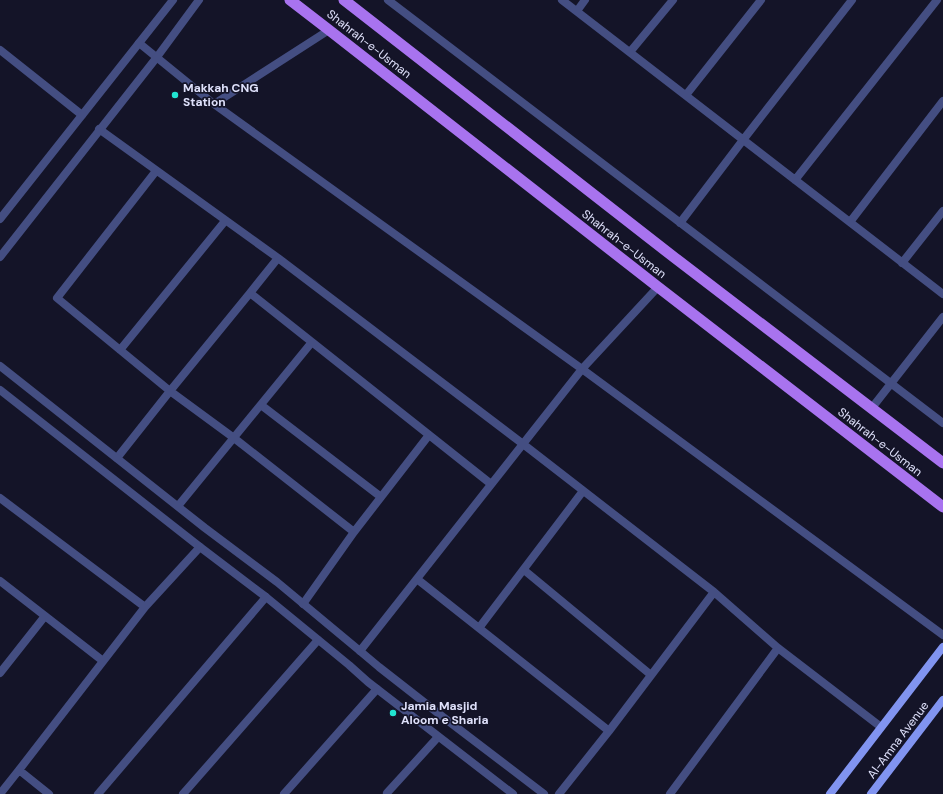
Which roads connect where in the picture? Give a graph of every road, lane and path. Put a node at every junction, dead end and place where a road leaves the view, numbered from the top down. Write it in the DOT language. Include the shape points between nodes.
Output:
graph roads {
  1 [pos="173,0"];
  2 [pos="199,0"];
  3 [pos="290,0"];
  4 [pos="344,0"];
  5 [pos="388,0"];
  6 [pos="562,0"];
  7 [pos="585,0"];
  8 [pos="673,0"];
  9 [pos="761,0"];
  10 [pos="852,0"];
  11 [pos="937,0"];
  12 [pos="576,11"];
  13 [pos="329,30"];
  14 [pos="139,43"];
  15 [pos="0,50"];
  16 [pos="630,52"];
  17 [pos="157,57"];
  18 [pos="686,96"];
  19 [pos="943,101"];
  20 [pos="214,104"];
  21 [pos="82,114"];
  22 [pos="99,129"];
  23 [pos="743,140"];
  24 [pos="156,171"];
  25 [pos="795,180"];
  26 [pos="943,211"];
  27 [pos="0,219"];
  28 [pos="225,221"];
  29 [pos="850,222"];
  30 [pos="680,223"];
  31 [pos="0,257"];
  32 [pos="278,258"];
  33 [pos="902,263"];
  34 [pos="658,288"];
  35 [pos="250,293"];
  36 [pos="943,294"];
  37 [pos="943,317"];
  38 [pos="312,342"];
  39 [pos="120,350"];
  40 [pos="0,366"];
  41 [pos="582,369"];
  42 [pos="891,384"];
  43 [pos="0,390"];
  44 [pos="170,391"];
  45 [pos="261,405"];
  46 [pos="871,408"];
  47 [pos="943,423"];
  48 [pos="429,435"];
  49 [pos="234,438"];
  50 [pos="523,444"];
  51 [pos="117,458"];
  52 [pos="943,463"];
  53 [pos="492,484"];
  54 [pos="583,491"];
  55 [pos="381,497"];
  56 [pos="0,498"];
  57 [pos="178,506"];
  58 [pos="943,507"];
  59 [pos="354,532"];
  60 [pos="200,547"];
  61 [pos="524,570"];
  62 [pos="417,579"];
  63 [pos="0,581"];
  64 [pos="714,592"];
  65 [pos="266,597"];
  66 [pos="303,604"];
  67 [pos="145,607"];
  68 [pos="45,616"];
  69 [pos="479,628"];
  70 [pos="943,635"];
  71 [pos="318,640"];
  72 [pos="943,647"];
  73 [pos="778,648"];
  74 [pos="360,651"];
  75 [pos="103,661"];
  76 [pos="0,673"];
  77 [pos="651,675"];
  78 [pos="377,690"];
  79 [pos="943,700"];
  80 [pos="881,727"];
  81 [pos="609,731"];
  82 [pos="438,737"];
  83 [pos="19,770"];
  84 [pos="0,794"];
  85 [pos="49,794"];
  86 [pos="98,794"];
  87 [pos="183,794"];
  88 [pos="284,794"];
  89 [pos="387,794"];
  90 [pos="513,794"];
  91 [pos="544,794"];
  92 [pos="559,794"];
  93 [pos="670,794"];
  94 [pos="830,794"];
  95 [pos="871,794"];
  1 -- 14 [label="street"];
  2 -- 17 [label="street"];
  3 -- 13 [label="main road, Shahrah-e-Usman"];
  4 -- 46 [label="main road, Shahrah-e-Usman"];
  5 -- 30 [label="street"];
  6 -- 12 [label="street"];
  7 -- 12 [label="street"];
  8 -- 16 [label="street"];
  9 -- 18 [label="street"];
  10 -- 23 [label="street"];
  11 -- 25 [label="street"];
  12 -- 16 [label="street"];
  13 -- 20 [label="street"];
  13 -- 34 [label="main road, Shahrah-e-Usman"];
  14 -- 17 [label="street"];
  14 -- 21 [label="street"];
  15 -- 21 [label="street"];
  16 -- 18 [label="street"];
  17 -- 20 [label="street"];
  17 -- 22 [label="street"];
  18 -- 23 [label="street"];
  19 -- 29 [label="street"];
  20 -- 41 [label="street"];
  21 -- 27 [label="street"];
  22 -- 24 [label="street"];
  22 -- 31 [label="street"];
  23 -- 25 [label="street"];
  23 -- 30 [label="street"];
  24 -- 28 [label="street"];
  24 -- 39 [label="street" via="57,298"];
  25 -- 29 [label="street"];
  26 -- 33 [label="street"];
  28 -- 32 [label="street"];
  28 -- 39 [label="street"];
  29 -- 33 [label="street"];
  30 -- 42 [label="street"];
  32 -- 35 [label="street"];
  32 -- 50 [label="street"];
  33 -- 36 [label="street"];
  34 -- 41 [label="street"];
  34 -- 58 [label="main road, Shahrah-e-Usman"];
  35 -- 38 [label="street"];
  35 -- 44 [label="street"];
  37 -- 42 [label="street"];
  38 -- 45 [label="street"];
  38 -- 48 [label="street"];
  39 -- 44 [label="street"];
  40 -- 51 [label="street"];
  41 -- 50 [label="street"];
  41 -- 70 [label="street"];
  42 -- 46 [label="street"];
  42 -- 47 [label="street"];
  43 -- 60 [label="street"];
  44 -- 49 [label="street"];
  44 -- 51 [label="street"];
  45 -- 49 [label="street"];
  45 -- 55 [label="street"];
  46 -- 52 [label="main road, Shahrah-e-Usman"];
  48 -- 53 [label="street"];
  48 -- 55 [label="street"];
  49 -- 57 [label="street"];
  49 -- 59 [label="street"];
  50 -- 53 [label="street"];
  50 -- 54 [label="street"];
  51 -- 57 [label="street"];
  53 -- 62 [label="street"];
  54 -- 61 [label="street"];
  54 -- 64 [label="street"];
  55 -- 59 [label="street"];
  56 -- 67 [label="street"];
  57 -- 66 [label="street"];
  59 -- 66 [label="street"];
  60 -- 65 [label="street"];
  60 -- 67 [label="street"];
  61 -- 69 [label="street"];
  61 -- 77 [label="street"];
  62 -- 69 [label="street"];
  62 -- 74 [label="street"];
  63 -- 68 [label="street"];
  64 -- 73 [label="street"];
  64 -- 77 [label="street"];
  65 -- 71 [label="street"];
  65 -- 86 [label="street"];
  66 -- 74 [label="street"];
  67 -- 75 [label="street"];
  68 -- 75 [label="street"];
  68 -- 76 [label="street"];
  69 -- 81 [label="street"];
  71 -- 78 [label="street"];
  71 -- 87 [label="street"];
  72 -- 80 [label="main road"];
  73 -- 80 [label="street"];
  73 -- 93 [label="street"];
  74 -- 91 [label="street"];
  75 -- 83 [label="street"];
  77 -- 81 [label="street"];
  78 -- 82 [label="street"];
  78 -- 88 [label="street"];
  79 -- 95 [label="main road, Al-Amna Avenue"];
  80 -- 94 [label="main road"];
  81 -- 92 [label="street"];
  82 -- 89 [label="street"];
  82 -- 90 [label="street"];
  83 -- 84 [label="street"];
  83 -- 85 [label="street"];
}
